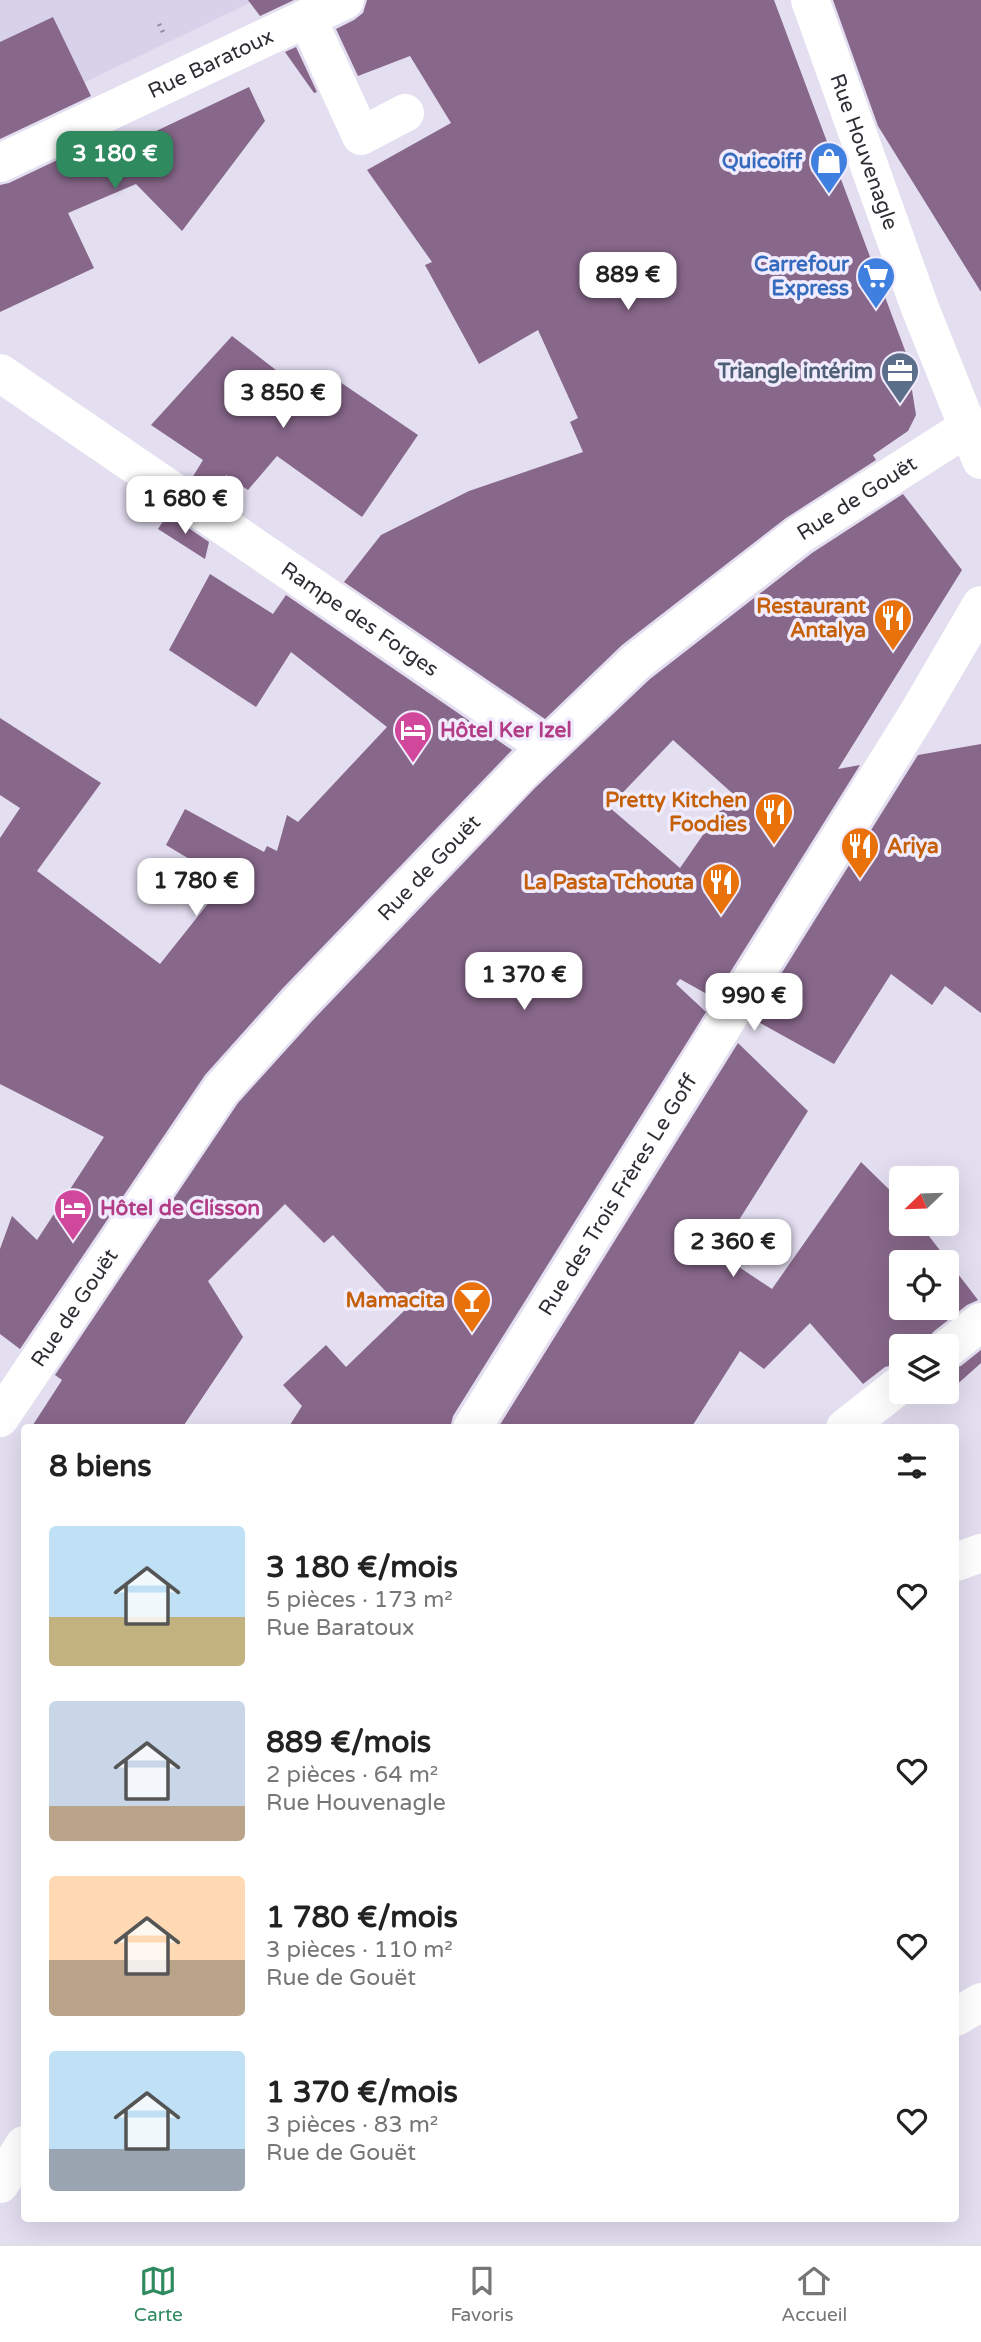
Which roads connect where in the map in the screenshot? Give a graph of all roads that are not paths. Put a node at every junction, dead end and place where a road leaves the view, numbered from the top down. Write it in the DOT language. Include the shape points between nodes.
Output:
graph roads {
  1 [pos="345,0"];
  2 [pos="810,0"];
  3 [pos="307,18"];
  4 [pos="405,113"];
  5 [pos="0,163"];
  6 [pos="0,373"];
  7 [pos="974,444"];
  8 [pos="981,604"];
  9 [pos="547,747"];
  10 [pos="981,1322"];
  11 [pos="959,1339"];
  12 [pos="889,1393"];
  13 [pos="0,1418"];
  14 [pos="474,1424"];
  15 [pos="850,1424"];
  16 [pos="981,1553"];
  17 [pos="959,1561"];
  18 [pos="981,2001"];
  19 [pos="959,2015"];
  20 [pos="21,2150"];
  21 [pos="0,2184"];
  1 -- 3 [label="street, Rue Baratoux"];
  2 -- 7 [label="street, Rue Houvenagle"];
  3 -- 4 [label="street" via="361,136"];
  3 -- 5 [label="street, Rue Baratoux"];
  6 -- 9 [label="street, Rampe des Forges"];
  7 -- 9 [label="street, Rue de Gouët" via="799,535 635,662"];
  8 -- 14 [label="street, Rue des Trois Frères Le Goff" via="918,713"];
  9 -- 13 [label="street, Rue de Gouët" via="307,994 221,1090"];
  10 -- 11 [label="street"];
  12 -- 15 [label="street"];
  16 -- 17 [label="street"];
  18 -- 19 [label="street"];
  20 -- 21 [label="street"];
}
